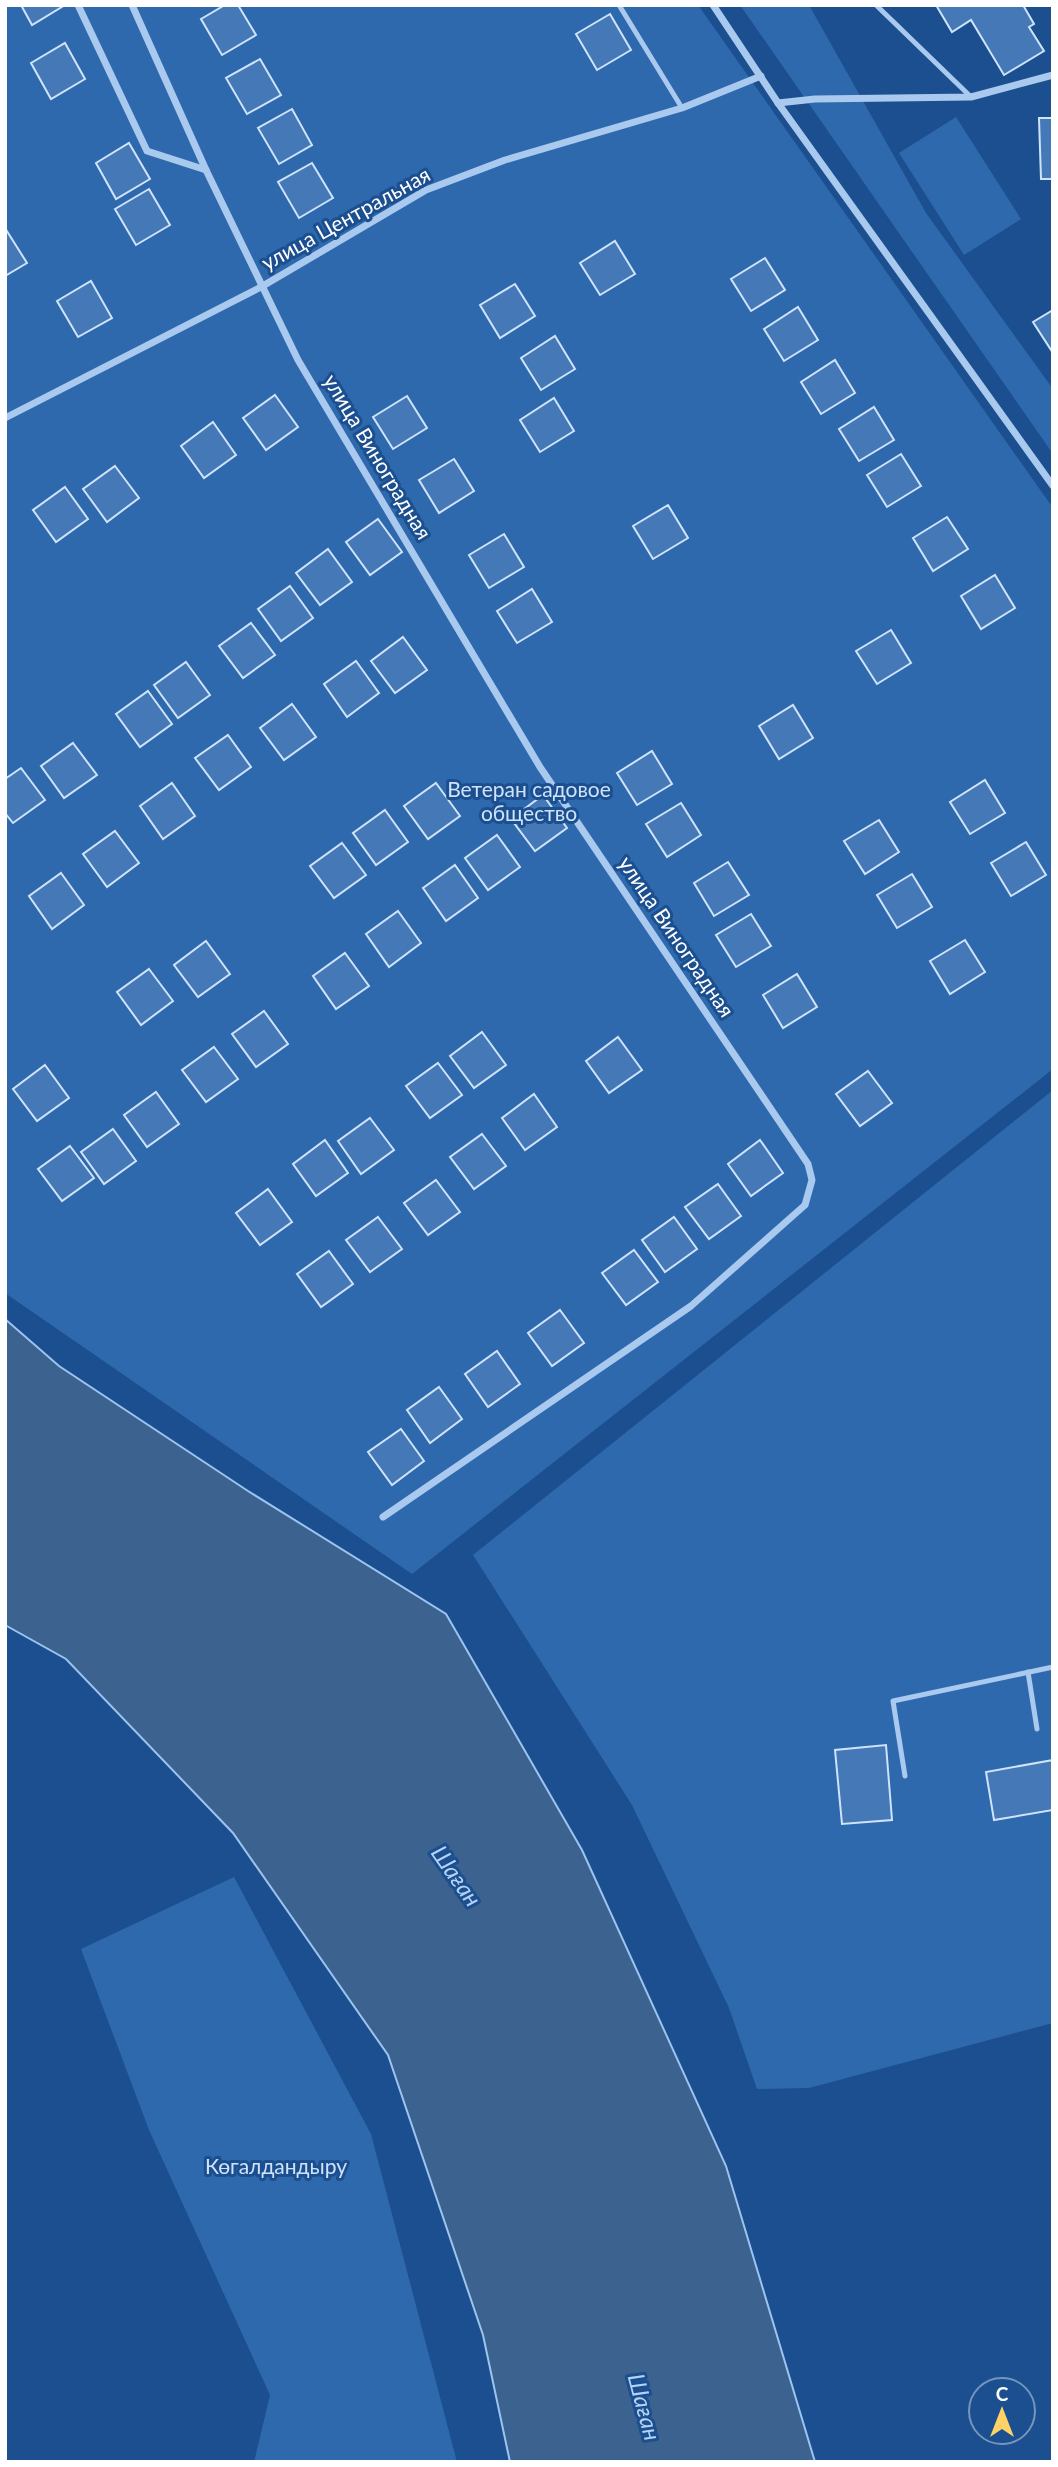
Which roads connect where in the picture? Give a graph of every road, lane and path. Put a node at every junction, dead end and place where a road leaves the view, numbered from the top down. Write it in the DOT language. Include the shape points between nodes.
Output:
graph roads {
  1 [pos="78,5"];
  2 [pos="132,5"];
  3 [pos="619,5"];
  4 [pos="713,5"];
  5 [pos="876,5"];
  6 [pos="1053,75"];
  7 [pos="761,76"];
  8 [pos="971,97"];
  9 [pos="778,103"];
  10 [pos="682,108"];
  11 [pos="206,170"];
  12 [pos="261,287"];
  13 [pos="5,418"];
  14 [pos="1053,486"];
  15 [pos="383,1517"];
  16 [pos="1053,1667"];
  17 [pos="1028,1672"];
  18 [pos="1037,1729"];
  19 [pos="905,1776"];
  1 -- 11 [label="street" via="147,151"];
  2 -- 11 [label="street, улица Виноградная"];
  3 -- 10 [label="lane"];
  4 -- 7 [label="street"];
  5 -- 8 [label="lane"];
  6 -- 8 [label="street"];
  7 -- 9 [label="street"];
  7 -- 10 [label="street, улица Центральная"];
  8 -- 9 [label="street"];
  9 -- 14 [label="street"];
  10 -- 12 [label="street, улица Центральная" via="505,160 426,190"];
  11 -- 12 [label="street, улица Виноградная"];
  12 -- 13 [label="street, улица Центральная"];
  12 -- 15 [label="street, улица Виноградная" via="298,360 540,767 808,1164 812,1180 805,1205 691,1306"];
  16 -- 17 [label="lane"];
  17 -- 18 [label="lane"];
  17 -- 19 [label="lane" via="893,1701"];
}
